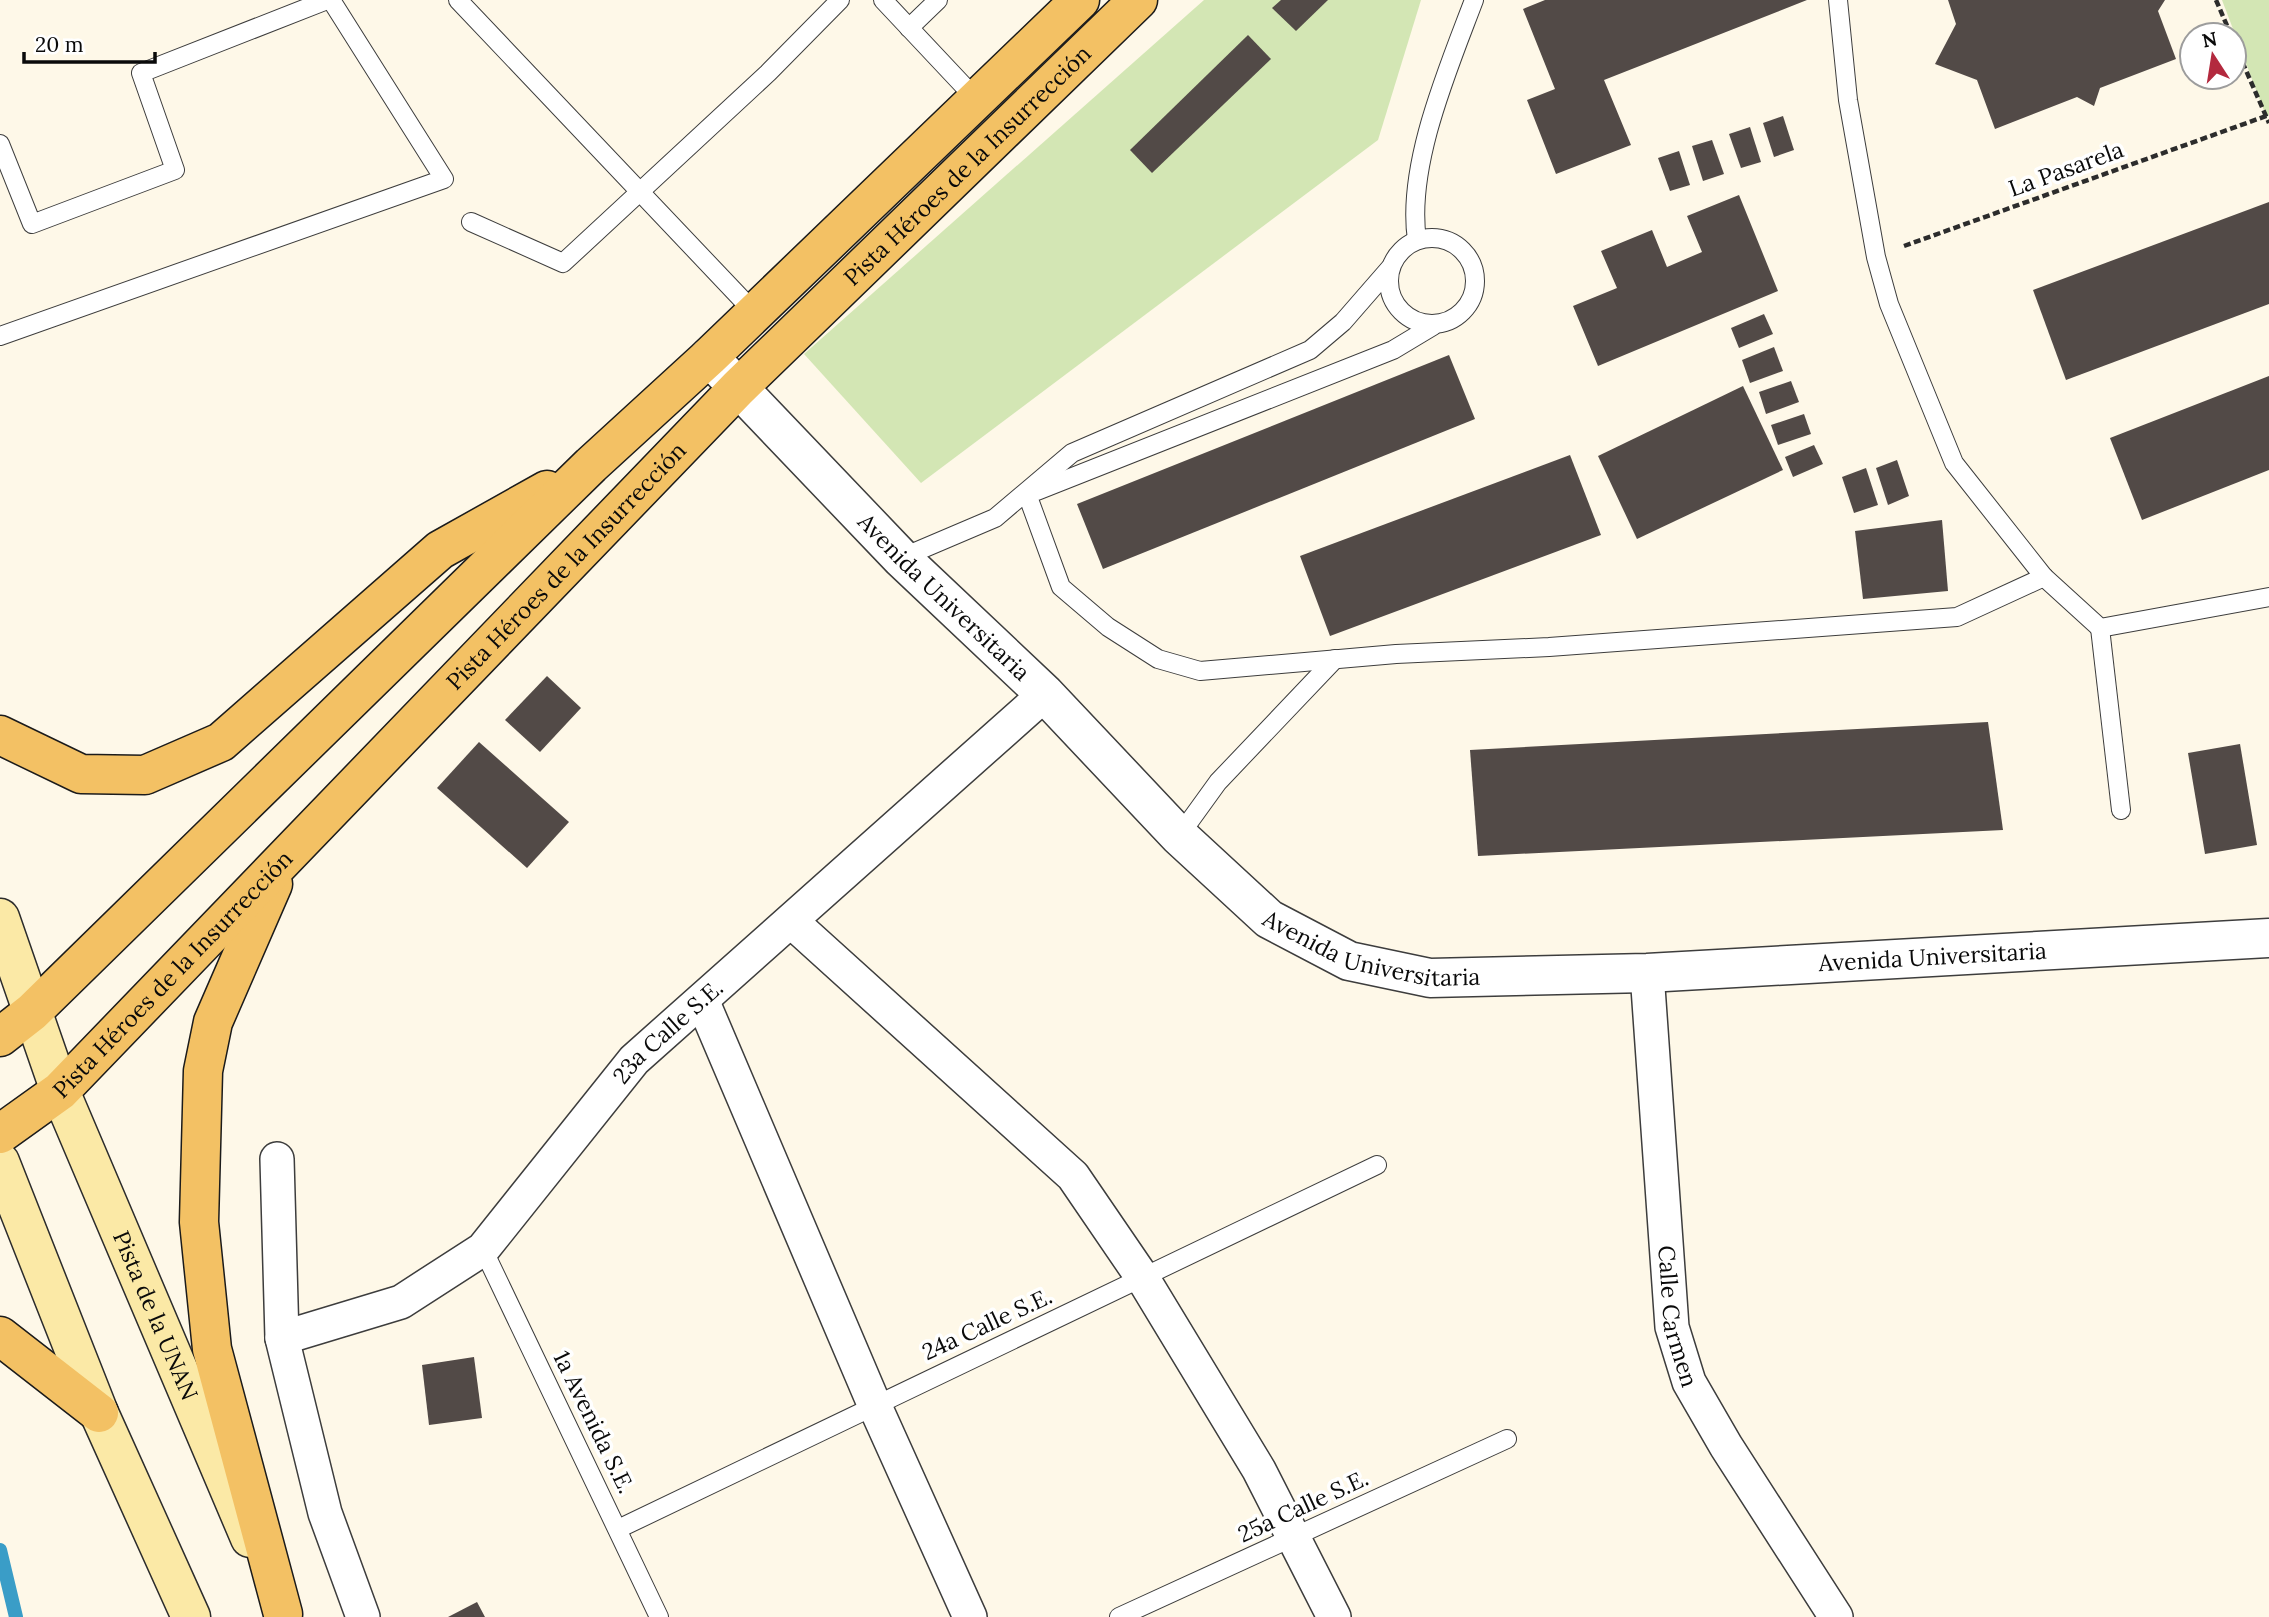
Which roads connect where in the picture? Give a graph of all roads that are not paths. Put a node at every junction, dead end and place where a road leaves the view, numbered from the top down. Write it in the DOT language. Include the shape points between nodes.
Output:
graph roads {
  1 [pos="329,0"];
  2 [pos="458,0"];
  3 [pos="840,0"];
  4 [pos="883,0"];
  5 [pos="938,0"];
  6 [pos="1080,0"];
  7 [pos="1138,0"];
  8 [pos="1474,0"];
  9 [pos="1838,0"];
  10 [pos="909,28"];
  11 [pos="977,100"];
  12 [pos="0,144"];
  13 [pos="639,191"];
  14 [pos="471,222"];
  15 [pos="1417,240"];
  16 [pos="1390,268"];
  17 [pos="753,311"];
  18 [pos="1433,326"];
  19 [pos="0,336"];
  20 [pos="709,357"];
  21 [pos="738,388"];
  22 [pos="591,465"];
  23 [pos="1027,494"];
  24 [pos="901,558"];
  25 [pos="2044,577"];
  26 [pos="2269,597"];
  27 [pos="2100,628"];
  28 [pos="1335,659"];
  29 [pos="1045,694"];
  30 [pos="0,735"];
  31 [pos="2121,810"];
  32 [pos="1179,836"];
  33 [pos="288,854"];
  34 [pos="0,918"];
  35 [pos="791,921"];
  36 [pos="2268,945"];
  37 [pos="1647,973"];
  38 [pos="702,1000"];
  39 [pos="32,1012"];
  40 [pos="0,1037"];
  41 [pos="60,1091"];
  42 [pos="0,1134"];
  43 [pos="277,1160"];
  44 [pos="0,1162"];
  45 [pos="1377,1165"];
  46 [pos="482,1250"];
  47 [pos="1142,1277"];
  48 [pos="0,1336"];
  49 [pos="282,1338"];
  50 [pos="874,1404"];
  51 [pos="99,1413"];
  52 [pos="1507,1438"];
  53 [pos="618,1529"];
  54 [pos="1295,1537"];
  55 [pos="284,1616"];
  56 [pos="191,1617"];
  57 [pos="363,1617"];
  58 [pos="659,1617"];
  59 [pos="970,1617"];
  60 [pos="1119,1617"];
  61 [pos="1334,1617"];
  62 [pos="1836,1617"];
  1 -- 12 [label="lane" via="141,73 175,170 32,224"];
  1 -- 19 [label="lane" via="444,179"];
  2 -- 13 [label="lane"];
  3 -- 13 [label="lane"];
  4 -- 10 [label="lane"];
  5 -- 10 [label="lane"];
  6 -- 11 [label="main road, Pista Héroes de la Insurrección"];
  7 -- 21 [label="main road, Pista Héroes de la Insurrección"];
  8 -- 15 [label="lane" via="1443,80 1418,180"];
  9 -- 25 [label="lane" via="1848,100 1875,257 1889,304 1954,463"];
  10 -- 11 [label="lane"];
  11 -- 17 [label="main road, Pista Héroes de la Insurrección"];
  13 -- 14 [label="lane" via="563,263"];
  13 -- 17 [label="lane"];
  15 -- 16 [label="lane" via="1406,245"];
  15 -- 18 [label="lane" via="1432,237 1458,245 1475,266 1475,294 1459,316"];
  16 -- 18 [label="lane" via="1390,296 1407,317"];
  16 -- 23 [label="lane" via="1343,322 1310,350 1072,453"];
  17 -- 20 [label="main road, Pista Héroes de la Insurrección"];
  18 -- 23 [label="lane" via="1393,350"];
  20 -- 21 [label="street, Avenida Universitaria"];
  20 -- 22 [label="main road, Pista Héroes de la Insurrección"];
  21 -- 24 [label="street, Avenida Universitaria"];
  21 -- 33 [label="main road, Pista Héroes de la Insurrección"];
  22 -- 30 [label="main road" via="440,550 221,742 145,775 81,774"];
  22 -- 39 [label="main road, Pista Héroes de la Insurrección"];
  23 -- 24 [label="lane" via="995,518"];
  23 -- 28 [label="lane" via="1061,587 1108,627 1158,659 1199,671"];
  24 -- 29 [label="street, Avenida Universitaria"];
  25 -- 27 [label="lane"];
  25 -- 28 [label="lane" via="1957,617"];
  26 -- 27 [label="lane"];
  27 -- 31 [label="lane"];
  28 -- 32 [label="lane" via="1218,782"];
  29 -- 32 [label="street, Avenida Universitaria"];
  29 -- 35 [label="street, 23a Calle S.E."];
  32 -- 37 [label="street, Avenida Universitaria" via="1269,919 1349,961 1430,978"];
  33 -- 41 [label="main road, Pista Héroes de la Insurrección"];
  33 -- 55 [label="main road" via="213,1022 203,1071 199,1136 199,1222 212,1349"];
  34 -- 39 [label="main road, Pista de la UNAN"];
  35 -- 38 [label="street, 23a Calle S.E."];
  35 -- 47 [label="street" via="1073,1176"];
  36 -- 37 [label="street, Avenida Universitaria"];
  37 -- 62 [label="street, Calle Carmen" via="1672,1327 1689,1382"];
  38 -- 46 [label="street, 23a Calle S.E." via="634,1060"];
  38 -- 50 [label="street"];
  39 -- 40 [label="main road, Pista Héroes de la Insurrección"];
  39 -- 41 [label="main road, Pista de la UNAN"];
  41 -- 42 [label="main road, Pista Héroes de la Insurrección"];
  41 -- 55 [label="main road, Pista de la UNAN"];
  43 -- 49 [label="street"];
  44 -- 51 [label="main road"];
  45 -- 47 [label="lane, 24a Calle S.E."];
  46 -- 49 [label="street, 23a Calle S.E." via="401,1302"];
  46 -- 53 [label="lane, 1a Avenida S.E."];
  47 -- 50 [label="lane, 24a Calle S.E."];
  47 -- 54 [label="street"];
  48 -- 51 [label="main road"];
  49 -- 57 [label="street" via="325,1513"];
  50 -- 53 [label="lane, 24a Calle S.E."];
  50 -- 59 [label="street"];
  51 -- 56 [label="main road"];
  52 -- 54 [label="lane, 25a Calle S.E."];
  53 -- 58 [label="lane, 1a Avenida S.E."];
  54 -- 60 [label="lane, 25a Calle S.E."];
  54 -- 61 [label="street"];
}
